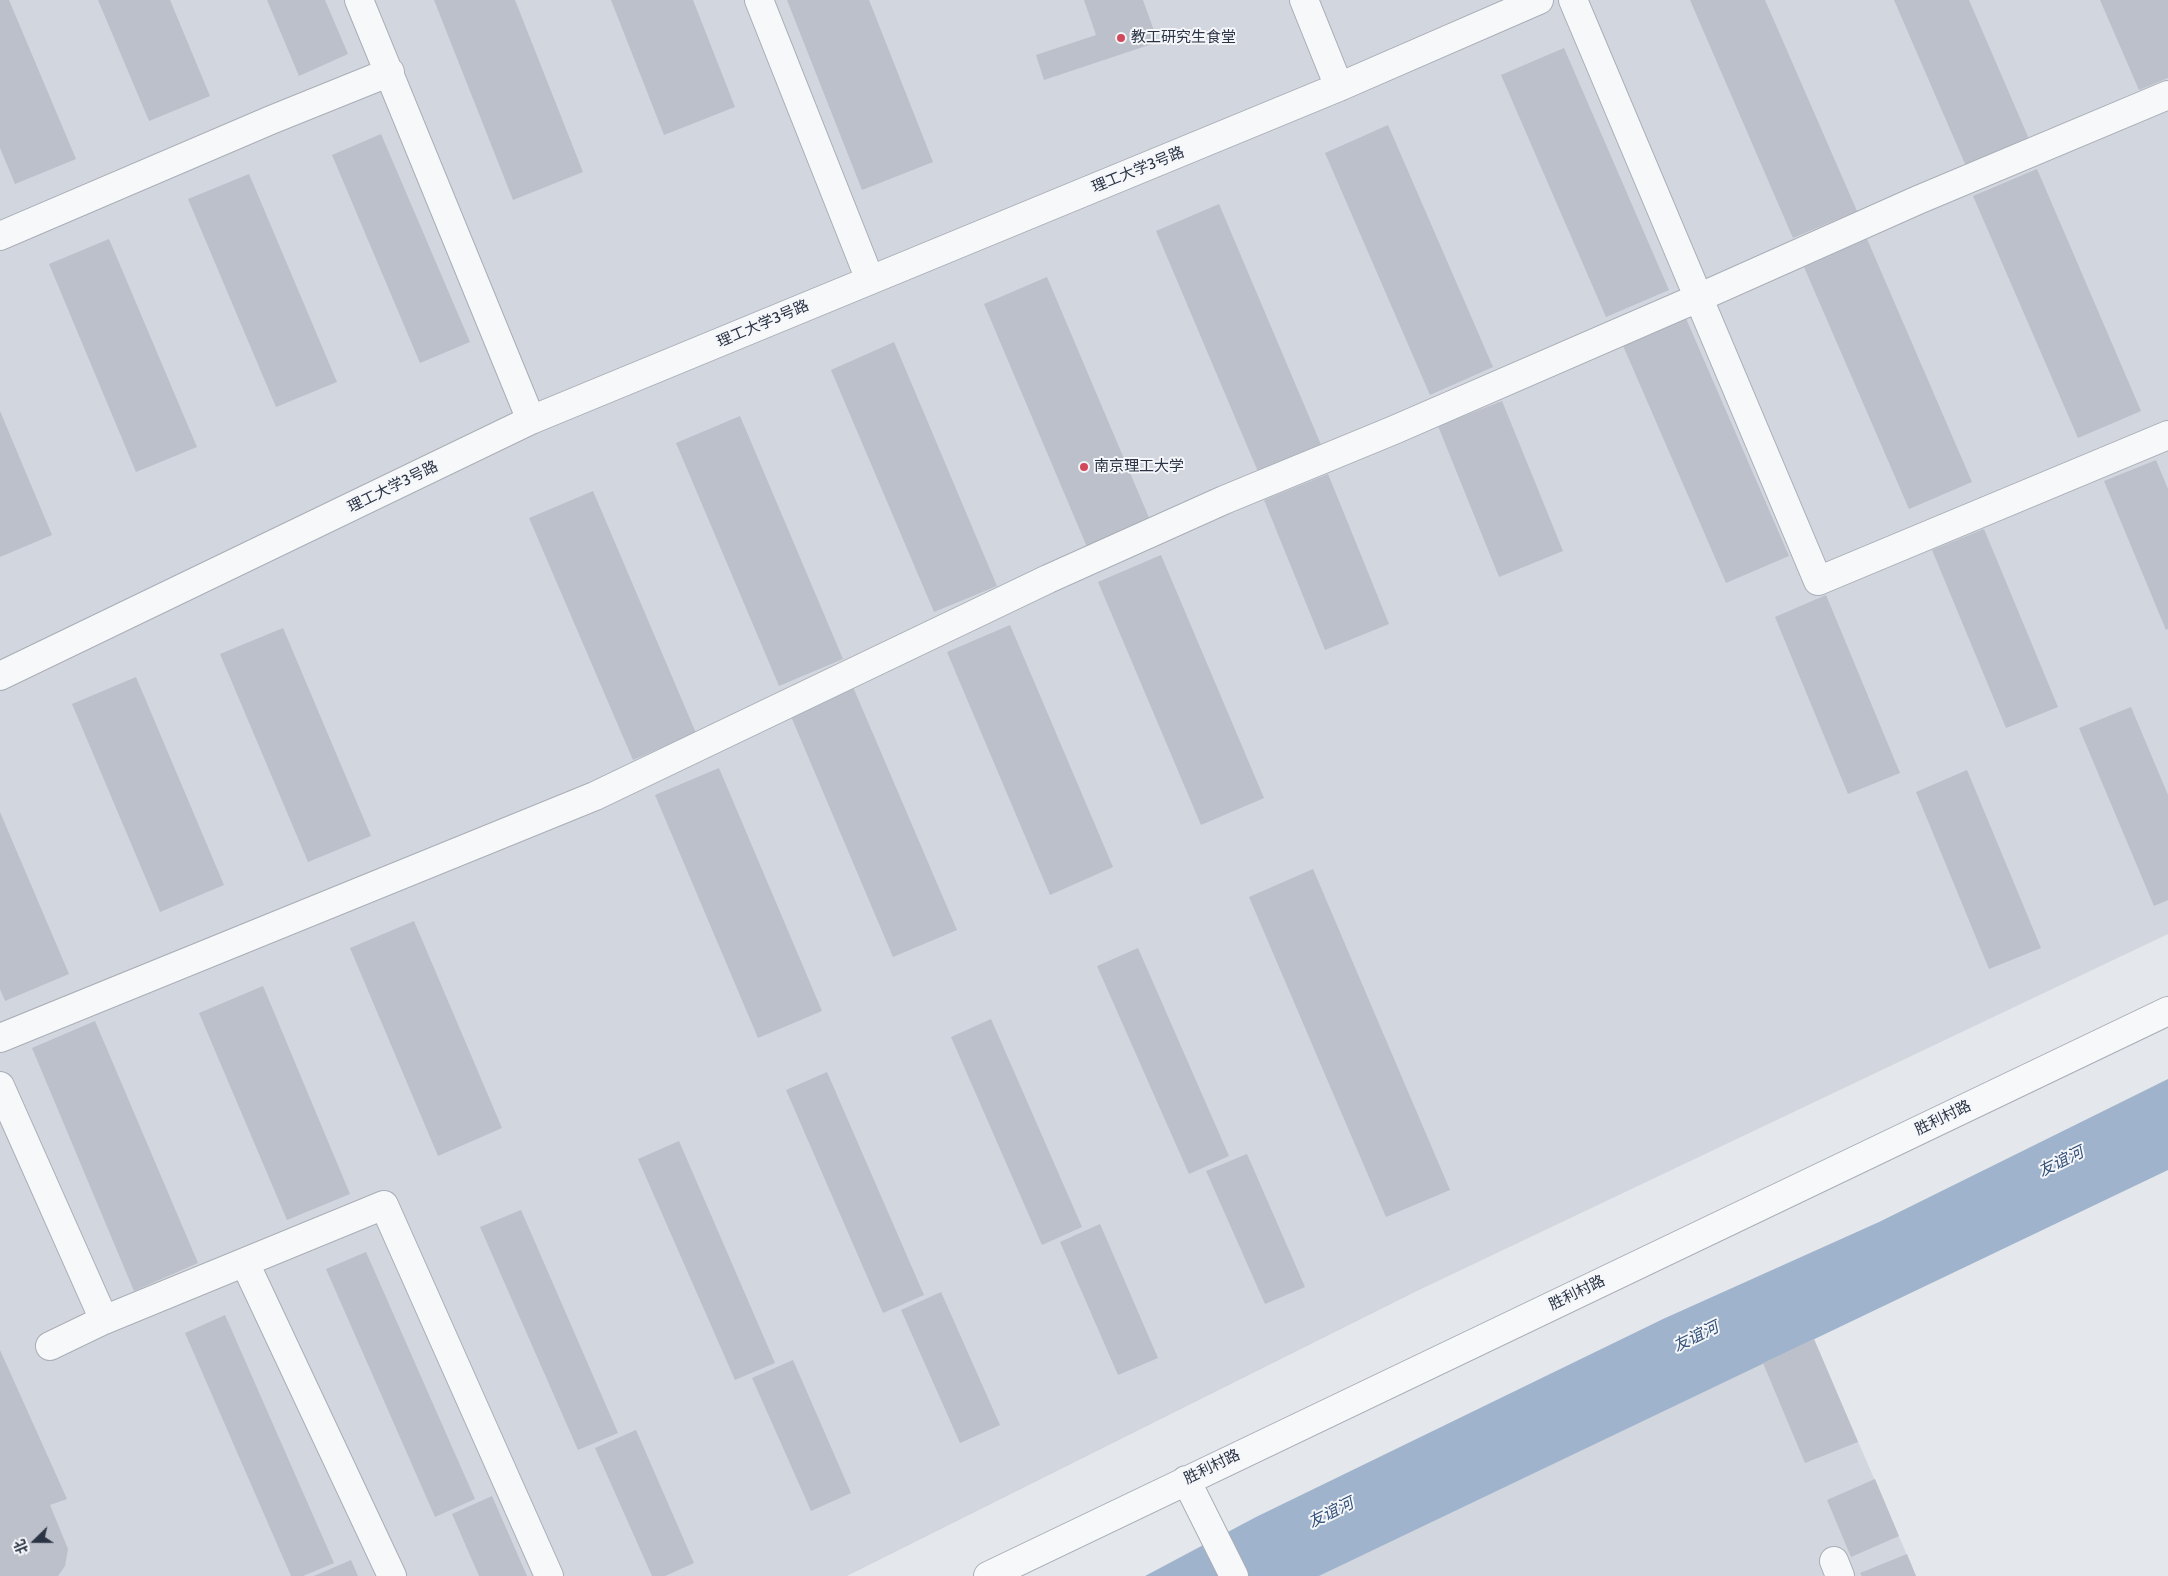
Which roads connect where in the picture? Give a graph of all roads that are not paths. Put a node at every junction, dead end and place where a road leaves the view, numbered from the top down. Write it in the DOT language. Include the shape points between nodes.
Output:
graph roads {
  1 [pos="359,0"];
  2 [pos="759,0"];
  3 [pos="1304,0"];
  4 [pos="1539,0"];
  5 [pos="1573,0"];
  6 [pos="390,72"];
  7 [pos="1339,87"];
  8 [pos="2168,95"];
  9 [pos="0,236"];
  10 [pos="870,280"];
  11 [pos="1698,298"];
  12 [pos="531,420"];
  13 [pos="2168,435"];
  14 [pos="0,676"];
  15 [pos="2168,1011"];
  16 [pos="0,1038"];
  17 [pos="0,1086"];
  18 [pos="244,1263"];
  19 [pos="104,1320"];
  20 [pos="50,1346"];
  21 [pos="1186,1480"];
  22 [pos="392,1576"];
  23 [pos="549,1576"];
  24 [pos="988,1576"];
  25 [pos="1234,1576"];
  1 -- 6 [label="street"];
  2 -- 10 [label="street"];
  3 -- 7 [label="street"];
  4 -- 7 [label="street, 理工大学3号路"];
  5 -- 11 [label="street"];
  6 -- 9 [label="street"];
  6 -- 12 [label="street"];
  7 -- 10 [label="street, 理工大学3号路"];
  8 -- 11 [label="street" via="1918,200"];
  10 -- 12 [label="street, 理工大学3号路"];
  11 -- 13 [label="street" via="1818,581"];
  11 -- 16 [label="street" via="1224,500 1048,579 595,796"];
  12 -- 14 [label="street, 理工大学3号路"];
  15 -- 21 [label="street, 胜利村路"];
  17 -- 19 [label="street"];
  18 -- 19 [label="street"];
  18 -- 22 [label="street"];
  18 -- 23 [label="street" via="384,1205"];
  19 -- 20 [label="street"];
  21 -- 24 [label="street, 胜利村路"];
  21 -- 25 [label="street"];
}
